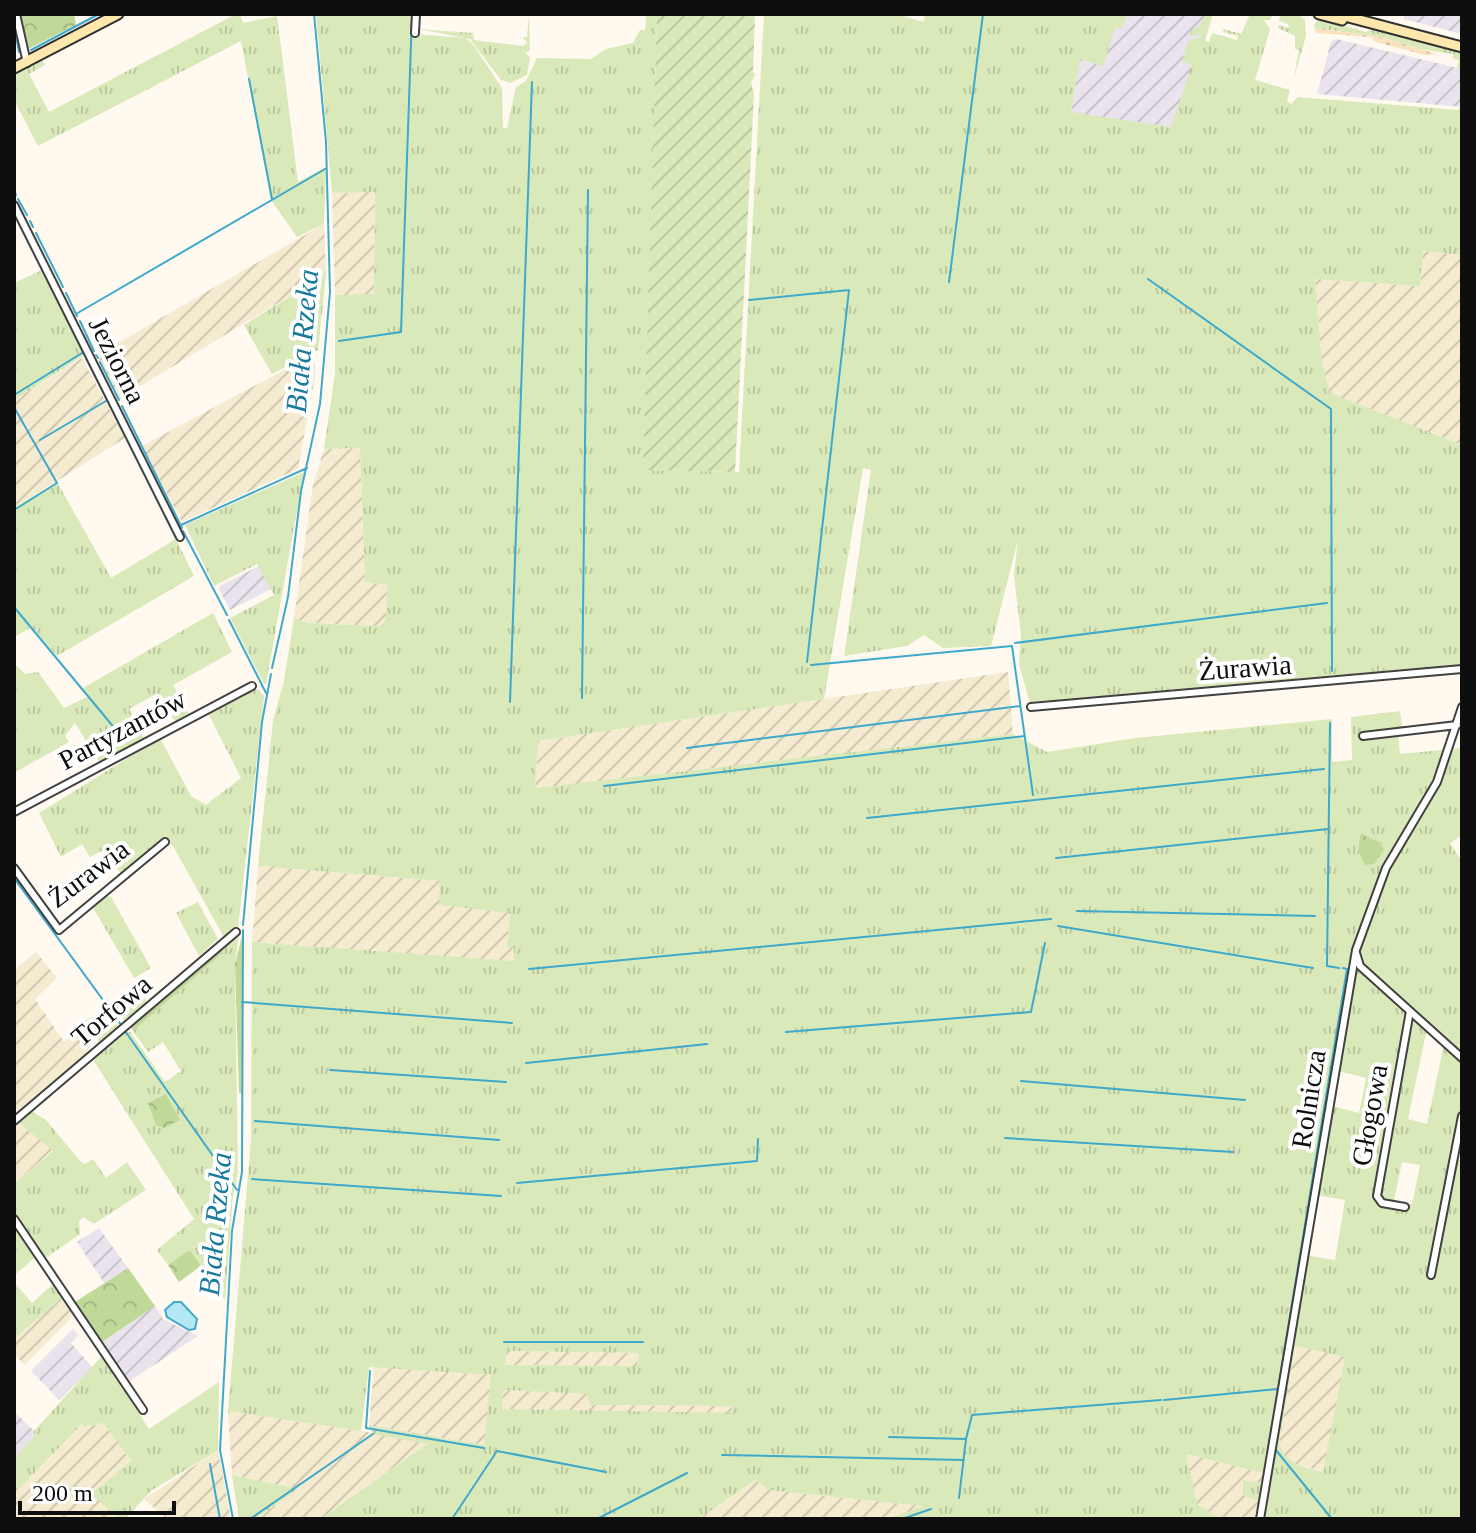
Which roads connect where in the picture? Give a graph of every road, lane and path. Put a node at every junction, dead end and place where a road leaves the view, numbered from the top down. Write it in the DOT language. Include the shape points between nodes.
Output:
graph roads {
  1 [pos="16,14"];
  2 [pos="118,14"];
  3 [pos="416,14"];
  4 [pos="1319,14"];
  5 [pos="1337,14"];
  6 [pos="1361,22"];
  7 [pos="415,33"];
  8 [pos="1462,47"];
  9 [pos="27,63"];
  10 [pos="14,68"];
  11 [pos="14,205"];
  12 [pos="180,537"];
  13 [pos="1462,669"];
  14 [pos="252,686"];
  15 [pos="1031,707"];
  16 [pos="1462,707"];
  17 [pos="1457,725"];
  18 [pos="1363,736"];
  19 [pos="1452,740"];
  20 [pos="1461,745"];
  21 [pos="14,812"];
  22 [pos="165,842"];
  23 [pos="14,868"];
  24 [pos="236,932"];
  25 [pos="1356,950"];
  26 [pos="1410,1011"];
  27 [pos="1462,1058"];
  28 [pos="1462,1116"];
  29 [pos="14,1121"];
  30 [pos="1405,1207"];
  31 [pos="14,1219"];
  32 [pos="1431,1275"];
  33 [pos="143,1410"];
  34 [pos="1260,1519"];
  1 -- 9 [label="street"];
  2 -- 9 [label="main road"];
  3 -- 7 [label="street"];
  4 -- 6 [label="main road"];
  5 -- 6 [label="main road"];
  6 -- 8 [label="main road"];
  9 -- 10 [label="main road"];
  11 -- 12 [label="street, Jeziorna"];
  13 -- 15 [label="street, Żurawia"];
  14 -- 21 [label="street, Partyzantów"];
  16 -- 17 [label="street, Rolnicza"];
  17 -- 18 [label="street"];
  17 -- 19 [label="street, Rolnicza"];
  19 -- 20 [label="street"];
  19 -- 25 [label="street, Rolnicza" via="1437,782 1386,868"];
  22 -- 23 [label="street, Żurawia" via="59,930"];
  24 -- 29 [label="street, Torfowa"];
  25 -- 26 [label="street" via="1360,966"];
  25 -- 34 [label="street, Rolnicza"];
  26 -- 27 [label="street"];
  26 -- 30 [label="street, Głogowa" via="1377,1196 1382,1203"];
  28 -- 32 [label="street"];
  31 -- 33 [label="street"];
}
